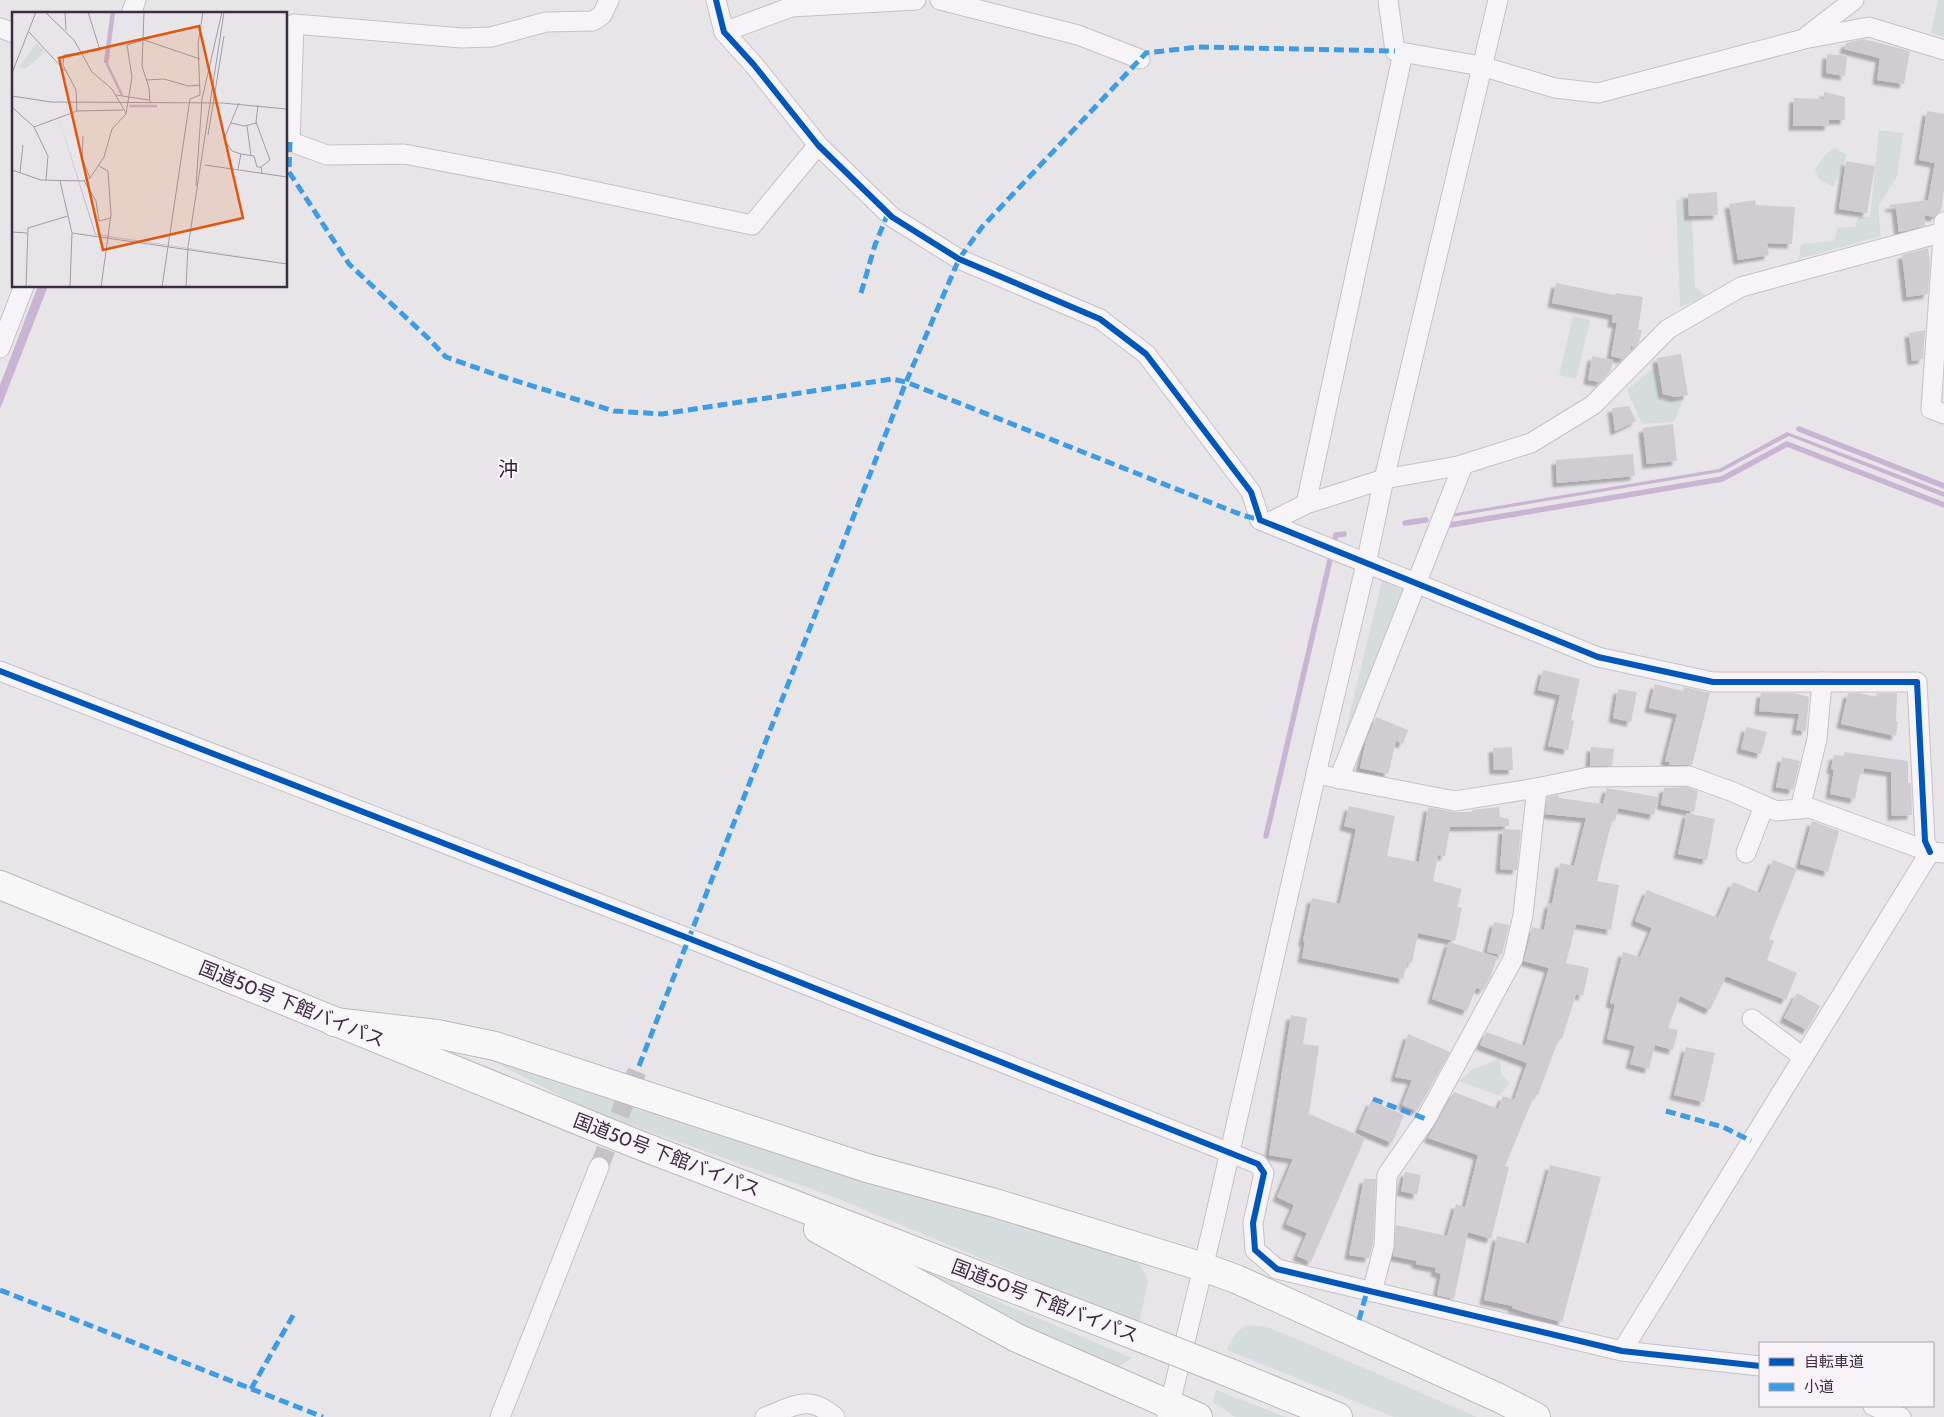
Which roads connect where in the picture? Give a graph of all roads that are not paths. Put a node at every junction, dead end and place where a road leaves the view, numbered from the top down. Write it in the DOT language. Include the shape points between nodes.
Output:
graph roads {
  1 [pos="136,0"];
  2 [pos="609,0"];
  3 [pos="716,0"];
  4 [pos="916,0"];
  5 [pos="940,0"];
  6 [pos="1388,0"];
  7 [pos="1498,0"];
  8 [pos="1854,0"];
  9 [pos="132,12"];
  10 [pos="0,28"];
  11 [pos="12,32"];
  12 [pos="724,32"];
  13 [pos="1804,39"];
  14 [pos="1944,50"];
  15 [pos="1403,53"];
  16 [pos="1140,60"];
  17 [pos="1481,66"];
  18 [pos="288,141"];
  19 [pos="818,144"];
  20 [pos="1943,229"];
  21 [pos="23,288"];
  22 [pos="0,348"];
  23 [pos="1944,414"];
  24 [pos="1463,464"];
  25 [pos="1384,479"];
  26 [pos="1306,504"];
  27 [pos="1268,522"];
  28 [pos="1366,564"];
  29 [pos="1416,582"];
  30 [pos="0,671"];
  31 [pos="1822,682"];
  32 [pos="1316,774"];
  33 [pos="1339,779"];
  34 [pos="1537,788"];
  35 [pos="1764,806"];
  36 [pos="1800,809"];
  37 [pos="1937,852"];
  38 [pos="1746,853"];
  39 [pos="0,884"];
  40 [pos="1752,1019"];
  41 [pos="334,1022"];
  42 [pos="1803,1057"];
  43 [pos="1230,1152"];
  44 [pos="599,1167"];
  45 [pos="727,1179"];
  46 [pos="1203,1267"];
  47 [pos="1372,1292"];
  48 [pos="1622,1351"];
  49 [pos="1759,1366"];
  50 [pos="1876,1407"];
  51 [pos="1169,1411"];
  52 [pos="500,1417"];
  53 [pos="765,1417"];
  54 [pos="835,1417"];
  55 [pos="1198,1417"];
  56 [pos="1338,1417"];
  57 [pos="1536,1417"];
  58 [pos="1901,1417"];
  1 -- 9 [label="street"];
  2 -- 18 [label="street" via="602,14 593,21 546,22 491,37 462,38 294,24"];
  3 -- 12 [label="street"];
  4 -- 12 [label="street" via="790,7"];
  5 -- 16 [label="street" via="1078,36"];
  6 -- 15 [label="street" via="1395,51"];
  7 -- 17 [label="street"];
  8 -- 13 [label="street"];
  10 -- 11 [label="street"];
  12 -- 19 [label="street"];
  13 -- 14 [label="street" via="1869,27"];
  13 -- 17 [label="street" via="1598,92 1555,88"];
  15 -- 17 [label="street"];
  15 -- 26 [label="street"];
  17 -- 25 [label="street"];
  18 -- 19 [label="street" via="327,156 412,156 752,225"];
  19 -- 27 [label="street" via="892,217 959,259 1100,319 1146,354 1251,492 1260,520"];
  20 -- 23 [label="street" via="1931,409"];
  20 -- 24 [label="street" via="1741,287 1668,329 1593,405 1531,443"];
  21 -- 22 [label="street"];
  24 -- 25 [label="street"];
  24 -- 29 [label="street"];
  25 -- 26 [label="street"];
  25 -- 28 [label="street"];
  26 -- 27 [label="street"];
  27 -- 28 [label="street"];
  28 -- 29 [label="street"];
  28 -- 32 [label="street"];
  29 -- 31 [label="street" via="1598,657 1713,682"];
  29 -- 33 [label="street"];
  30 -- 43 [label="street"];
  31 -- 36 [label="street" via="1817,739"];
  31 -- 37 [label="street" via="1917,682 1925,841"];
  32 -- 33 [label="street"];
  32 -- 43 [label="street"];
  33 -- 34 [label="street" via="1455,801"];
  34 -- 35 [label="street" via="1589,777 1689,776"];
  34 -- 47 [label="street" via="1523,915 1513,959 1426,1119 1387,1175 1384,1246"];
  35 -- 36 [label="street" via="1776,811"];
  35 -- 38 [label="street"];
  36 -- 37 [label="street" via="1810,808"];
  37 -- 42 [label="street"];
  39 -- 41 [label="highway, 国道50号 下館バイパス"];
  40 -- 42 [label="street"];
  41 -- 45 [label="highway, 国道50号 下館バイパス"];
  41 -- 46 [label="highway" via="437,1034 495,1046 867,1168 1004,1205"];
  42 -- 48 [label="street"];
  43 -- 46 [label="street"];
  43 -- 47 [label="street" via="1258,1164 1264,1173 1252,1223 1255,1250 1277,1269"];
  44 -- 52 [label="street"];
  45 -- 51 [label="highway" via="1017,1338"];
  45 -- 56 [label="highway, 国道50号 下館バイパス, bridge"];
  46 -- 51 [label="street"];
  46 -- 57 [label="highway"];
  47 -- 48 [label="street"];
  48 -- 49 [label="street"];
  50 -- 58 [label="street"];
  51 -- 55 [label="highway"];
  53 -- 54 [label="street" via="804,1402 824,1408"];
}
